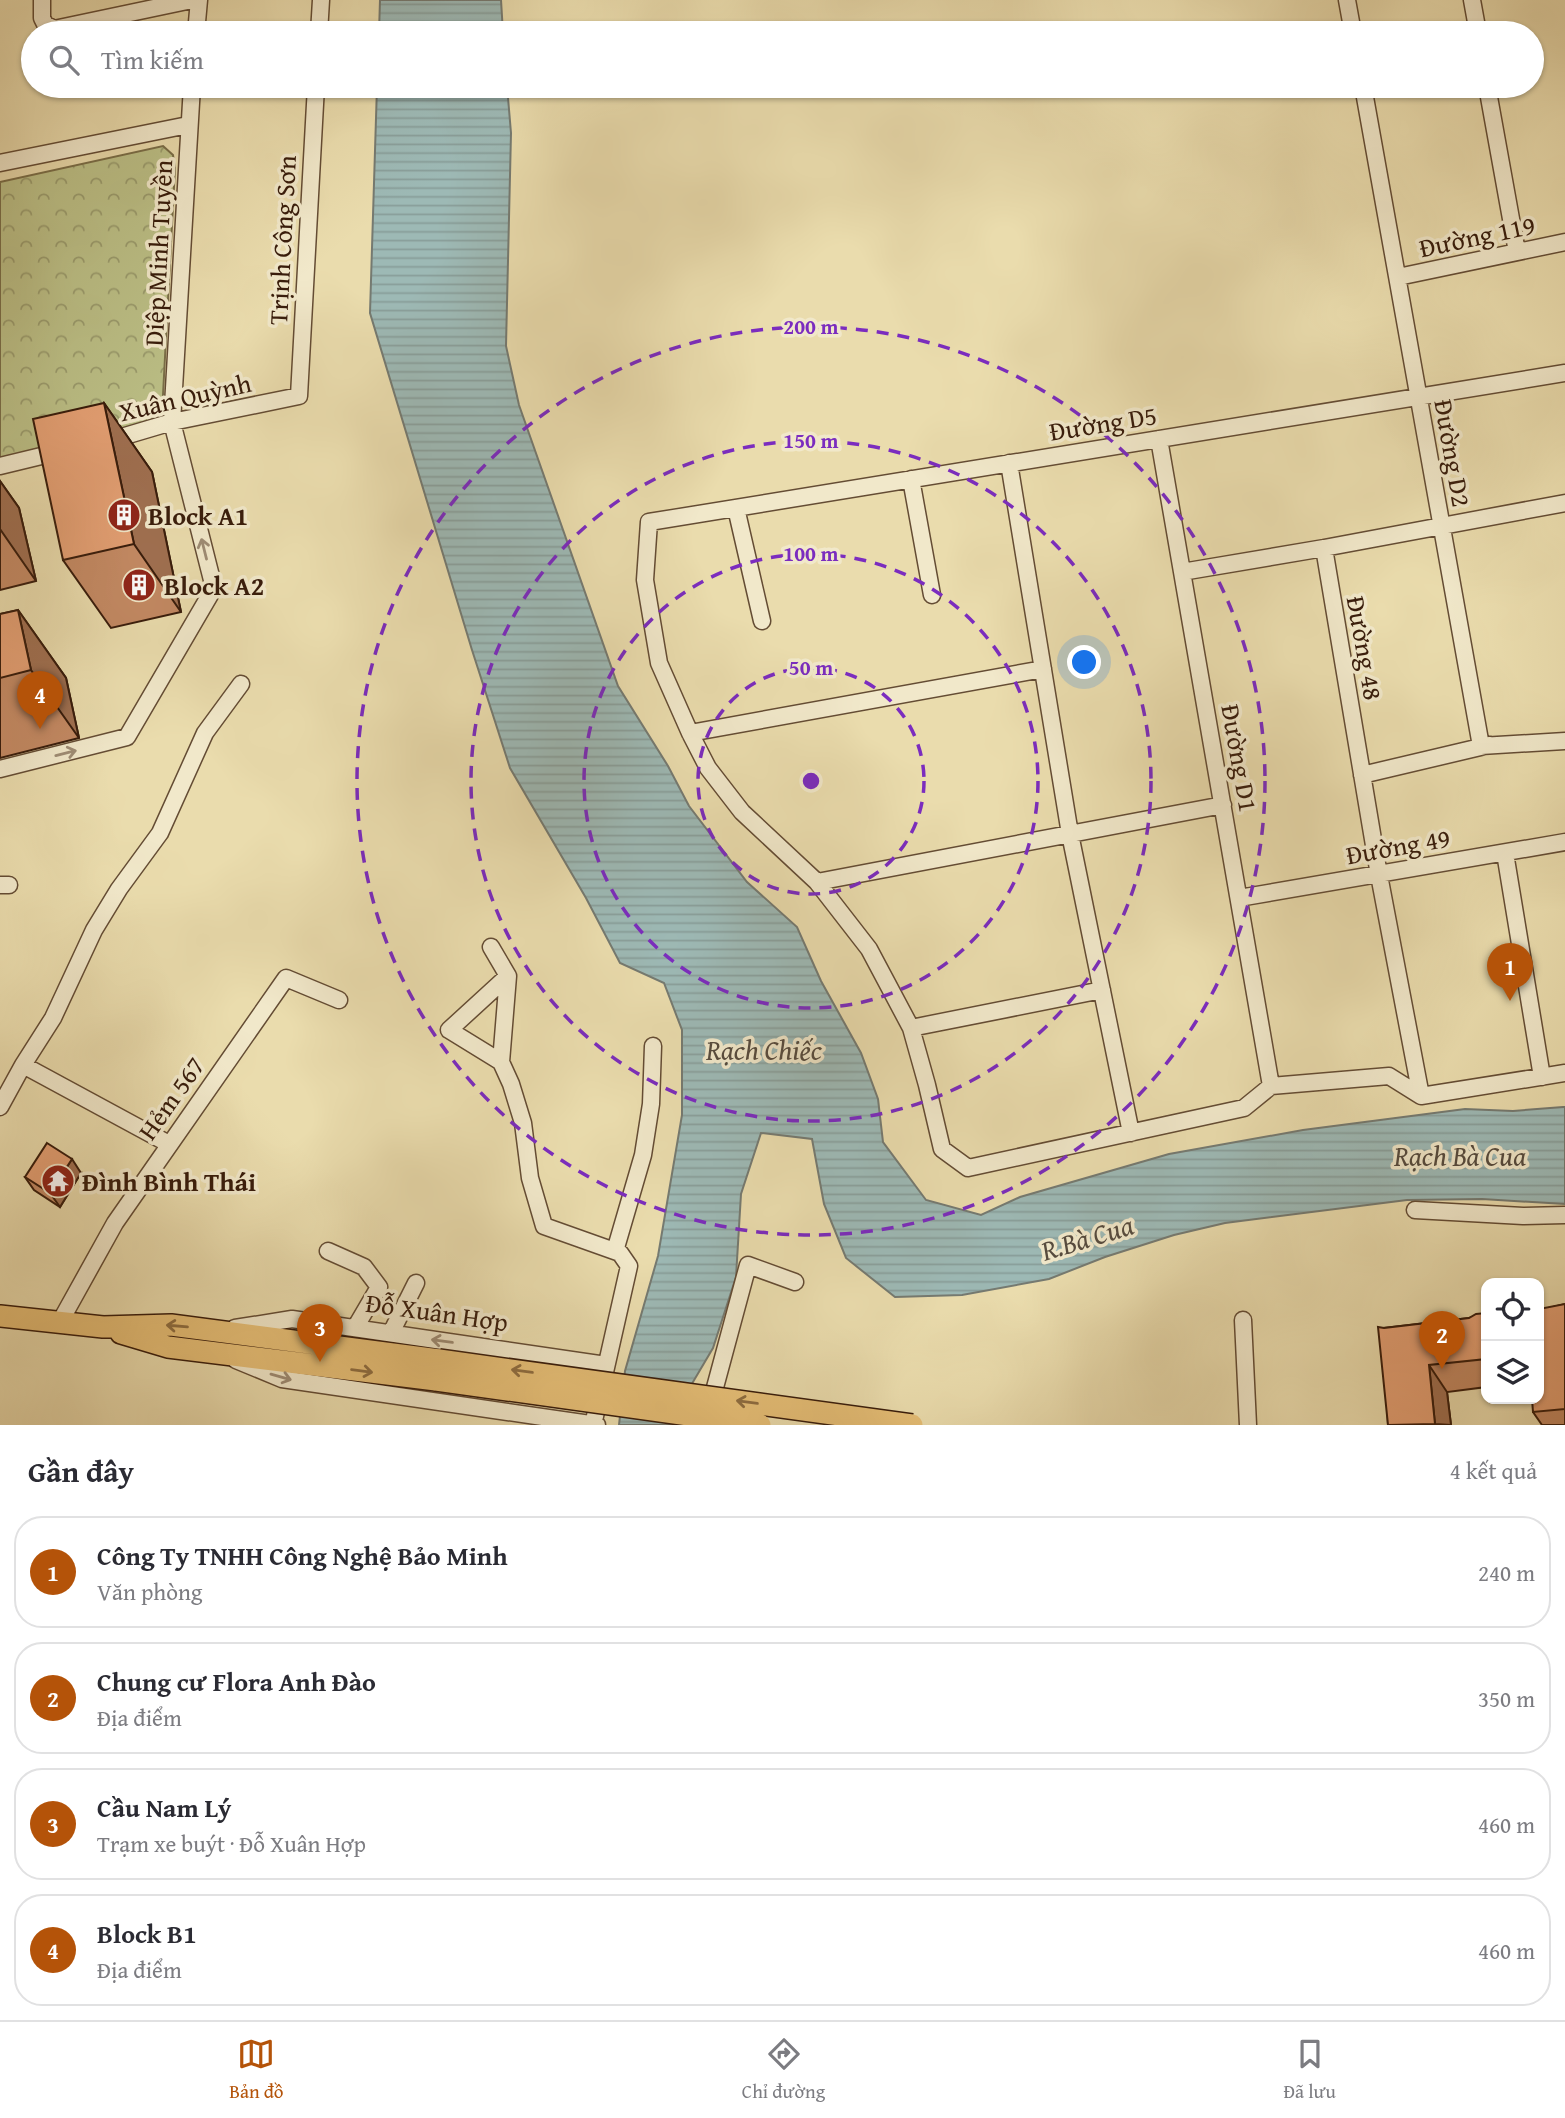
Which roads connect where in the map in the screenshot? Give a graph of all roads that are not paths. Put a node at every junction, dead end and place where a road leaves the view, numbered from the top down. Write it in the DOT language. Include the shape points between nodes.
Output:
graph roads {
  1 [pos="42,0"];
  2 [pos="192,0"];
  3 [pos="199,0"];
  4 [pos="321,0"];
  5 [pos="1347,0"];
  6 [pos="1472,0"];
  7 [pos="44,21"];
  8 [pos="92,21"];
  9 [pos="197,21"];
  10 [pos="320,21"];
  11 [pos="1351,21"];
  12 [pos="1476,21"];
  13 [pos="190,98"];
  14 [pos="315,98"];
  15 [pos="1365,98"];
  16 [pos="1489,98"];
  17 [pos="188,125"];
  18 [pos="0,163"];
  19 [pos="1565,242"];
  20 [pos="1517,252"];
  21 [pos="1398,277"];
  22 [pos="1565,373"];
  23 [pos="299,396"];
  24 [pos="1418,397"];
  25 [pos="172,422"];
  26 [pos="1160,439"];
  27 [pos="97,443"];
  28 [pos="74,449"];
  29 [pos="1009,463"];
  30 [pos="0,466"];
  31 [pos="911,480"];
  32 [pos="1565,505"];
  33 [pos="736,508"];
  34 [pos="1441,525"];
  35 [pos="1324,548"];
  36 [pos="1182,572"];
  37 [pos="932,595"];
  38 [pos="762,621"];
  39 [pos="1043,669"];
  40 [pos="241,684"];
  41 [pos="690,733"];
  42 [pos="1565,741"];
  43 [pos="1481,746"];
  44 [pos="0,769"];
  45 [pos="1362,775"];
  46 [pos="1223,805"];
  47 [pos="1070,834"];
  48 [pos="1565,842"];
  49 [pos="1505,853"];
  50 [pos="1379,875"];
  51 [pos="817,883"];
  52 [pos="1239,898"];
  53 [pos="491,947"];
  54 [pos="508,976"];
  55 [pos="1102,990"];
  56 [pos="339,1000"];
  57 [pos="911,1028"];
  58 [pos="653,1046"];
  59 [pos="501,1062"];
  60 [pos="23,1065"];
  61 [pos="1565,1073"];
  62 [pos="1542,1077"];
  63 [pos="1271,1086"];
  64 [pos="1421,1096"];
  65 [pos="0,1107"];
  66 [pos="1131,1133"];
  67 [pos="169,1144"];
  68 [pos="1415,1210"];
  69 [pos="1565,1215"];
  70 [pos="328,1251"];
  71 [pos="615,1251"];
  72 [pos="795,1282"];
  73 [pos="416,1283"];
  74 [pos="0,1316"];
  75 [pos="1243,1320"];
  76 [pos="60,1322"];
  77 [pos="103,1327"];
  78 [pos="355,1328"];
  79 [pos="219,1331"];
  80 [pos="391,1333"];
  81 [pos="217,1353"];
  82 [pos="606,1364"];
  83 [pos="437,1370"];
  84 [pos="595,1425"];
  85 [pos="706,1425"];
  86 [pos="761,1425"];
  87 [pos="912,1425"];
  88 [pos="1248,1425"];
  1 -- 7 [label="street"];
  2 -- 8 [label="street"];
  3 -- 9 [label="street"];
  4 -- 10 [label="street"];
  5 -- 11 [label="street"];
  6 -- 12 [label="street"];
  13 -- 17 [label="street, Diệp Minh Tuyền"];
  14 -- 23 [label="street, Trịnh Công Sơn"];
  15 -- 21 [label="street, Đường D2"];
  16 -- 20 [label="street"];
  17 -- 18 [label="street"];
  17 -- 25 [label="street, Diệp Minh Tuyền"];
  19 -- 20 [label="street, Đường 119"];
  20 -- 21 [label="street, Đường 119"];
  21 -- 24 [label="street, Đường D2"];
  22 -- 24 [label="street, Đường D5"];
  23 -- 25 [label="street, Xuân Quỳnh"];
  24 -- 26 [label="street, Đường D5"];
  24 -- 34 [label="street, Đường D2"];
  25 -- 27 [label="street, Xuân Quỳnh"];
  44 -- 25 [label="street, Diệp Minh Tuyền, one-way" via="127,737 214,588"];
  26 -- 29 [label="street, Đường D5"];
  26 -- 36 [label="street, Đường D1"];
  28 -- 30 [label="street"];
  29 -- 31 [label="street, Đường D5"];
  29 -- 39 [label="street"];
  31 -- 33 [label="street, Đường D5"];
  31 -- 37 [label="street"];
  32 -- 34 [label="street"];
  33 -- 38 [label="street"];
  33 -- 41 [label="street, Đường D5" via="649,522 645,580 659,663"];
  34 -- 35 [label="street"];
  34 -- 43 [label="street, Đường D2"];
  35 -- 36 [label="street"];
  35 -- 45 [label="street, Đường 48"];
  36 -- 46 [label="street, Đường D1"];
  39 -- 41 [label="street"];
  39 -- 47 [label="street"];
  40 -- 60 [label="street" via="205,733 160,833 94,930 53,1018"];
  41 -- 51 [label="street" via="708,768 742,813"];
  42 -- 43 [label="street"];
  43 -- 45 [label="street"];
  45 -- 50 [label="street, Đường 48"];
  46 -- 47 [label="street"];
  46 -- 52 [label="street, Đường D1"];
  47 -- 51 [label="street"];
  47 -- 55 [label="street"];
  48 -- 49 [label="street, Đường 49"];
  49 -- 50 [label="street, Đường 49"];
  49 -- 62 [label="street"];
  50 -- 52 [label="street, Đường 49"];
  50 -- 64 [label="street, Đường 48"];
  51 -- 57 [label="street" via="869,949"];
  52 -- 63 [label="street, Đường D1"];
  53 -- 54 [label="street"];
  54 -- 59 [label="street"];
  54 -- 59 [label="street" via="449,1030"];
  55 -- 57 [label="street"];
  55 -- 66 [label="street"];
  56 -- 67 [label="street, Hẻm 567" via="286,978"];
  57 -- 66 [label="street" via="942,1149 968,1168"];
  58 -- 71 [label="street" via="643,1155"];
  59 -- 71 [label="street" via="523,1123 530,1178 544,1226"];
  60 -- 65 [label="street"];
  60 -- 67 [label="street"];
  61 -- 62 [label="street"];
  62 -- 64 [label="street"];
  63 -- 64 [label="street" via="1389,1076"];
  63 -- 66 [label="street" via="1244,1108"];
  67 -- 76 [label="street, Hẻm 567" via="116,1223"];
  68 -- 69 [label="street"];
  70 -- 78 [label="street" via="364,1266 379,1287"];
  71 -- 82 [label="street" via="629,1266"];
  72 -- 85 [label="street" via="748,1265"];
  73 -- 80 [label="street"];
  74 -- 76 [label="main road, Đỗ Xuân Hợp"];
  75 -- 88 [label="street"];
  76 -- 77 [label="main road, Đỗ Xuân Hợp"];
  79 -- 77 [label="main road, Đỗ Xuân Hợp, one-way" via="171,1325"];
  77 -- 81 [label="main road, Đỗ Xuân Hợp" via="168,1347"];
  78 -- 79 [label="street, Đỗ Xuân Hợp" via="292,1319"];
  78 -- 80 [label="street, Đỗ Xuân Hợp"];
  79 -- 83 [label="main road, Đỗ Xuân Hợp"];
  82 -- 80 [label="street, Đỗ Xuân Hợp, one-way"];
  81 -- 83 [label="main road, Đỗ Xuân Hợp, one-way"];
  81 -- 84 [label="street, Đỗ Xuân Hợp, one-way" via="282,1379"];
  82 -- 84 [label="street"];
  83 -- 86 [label="main road, bridge"];
  87 -- 83 [label="main road, one-way, bridge"];
}
